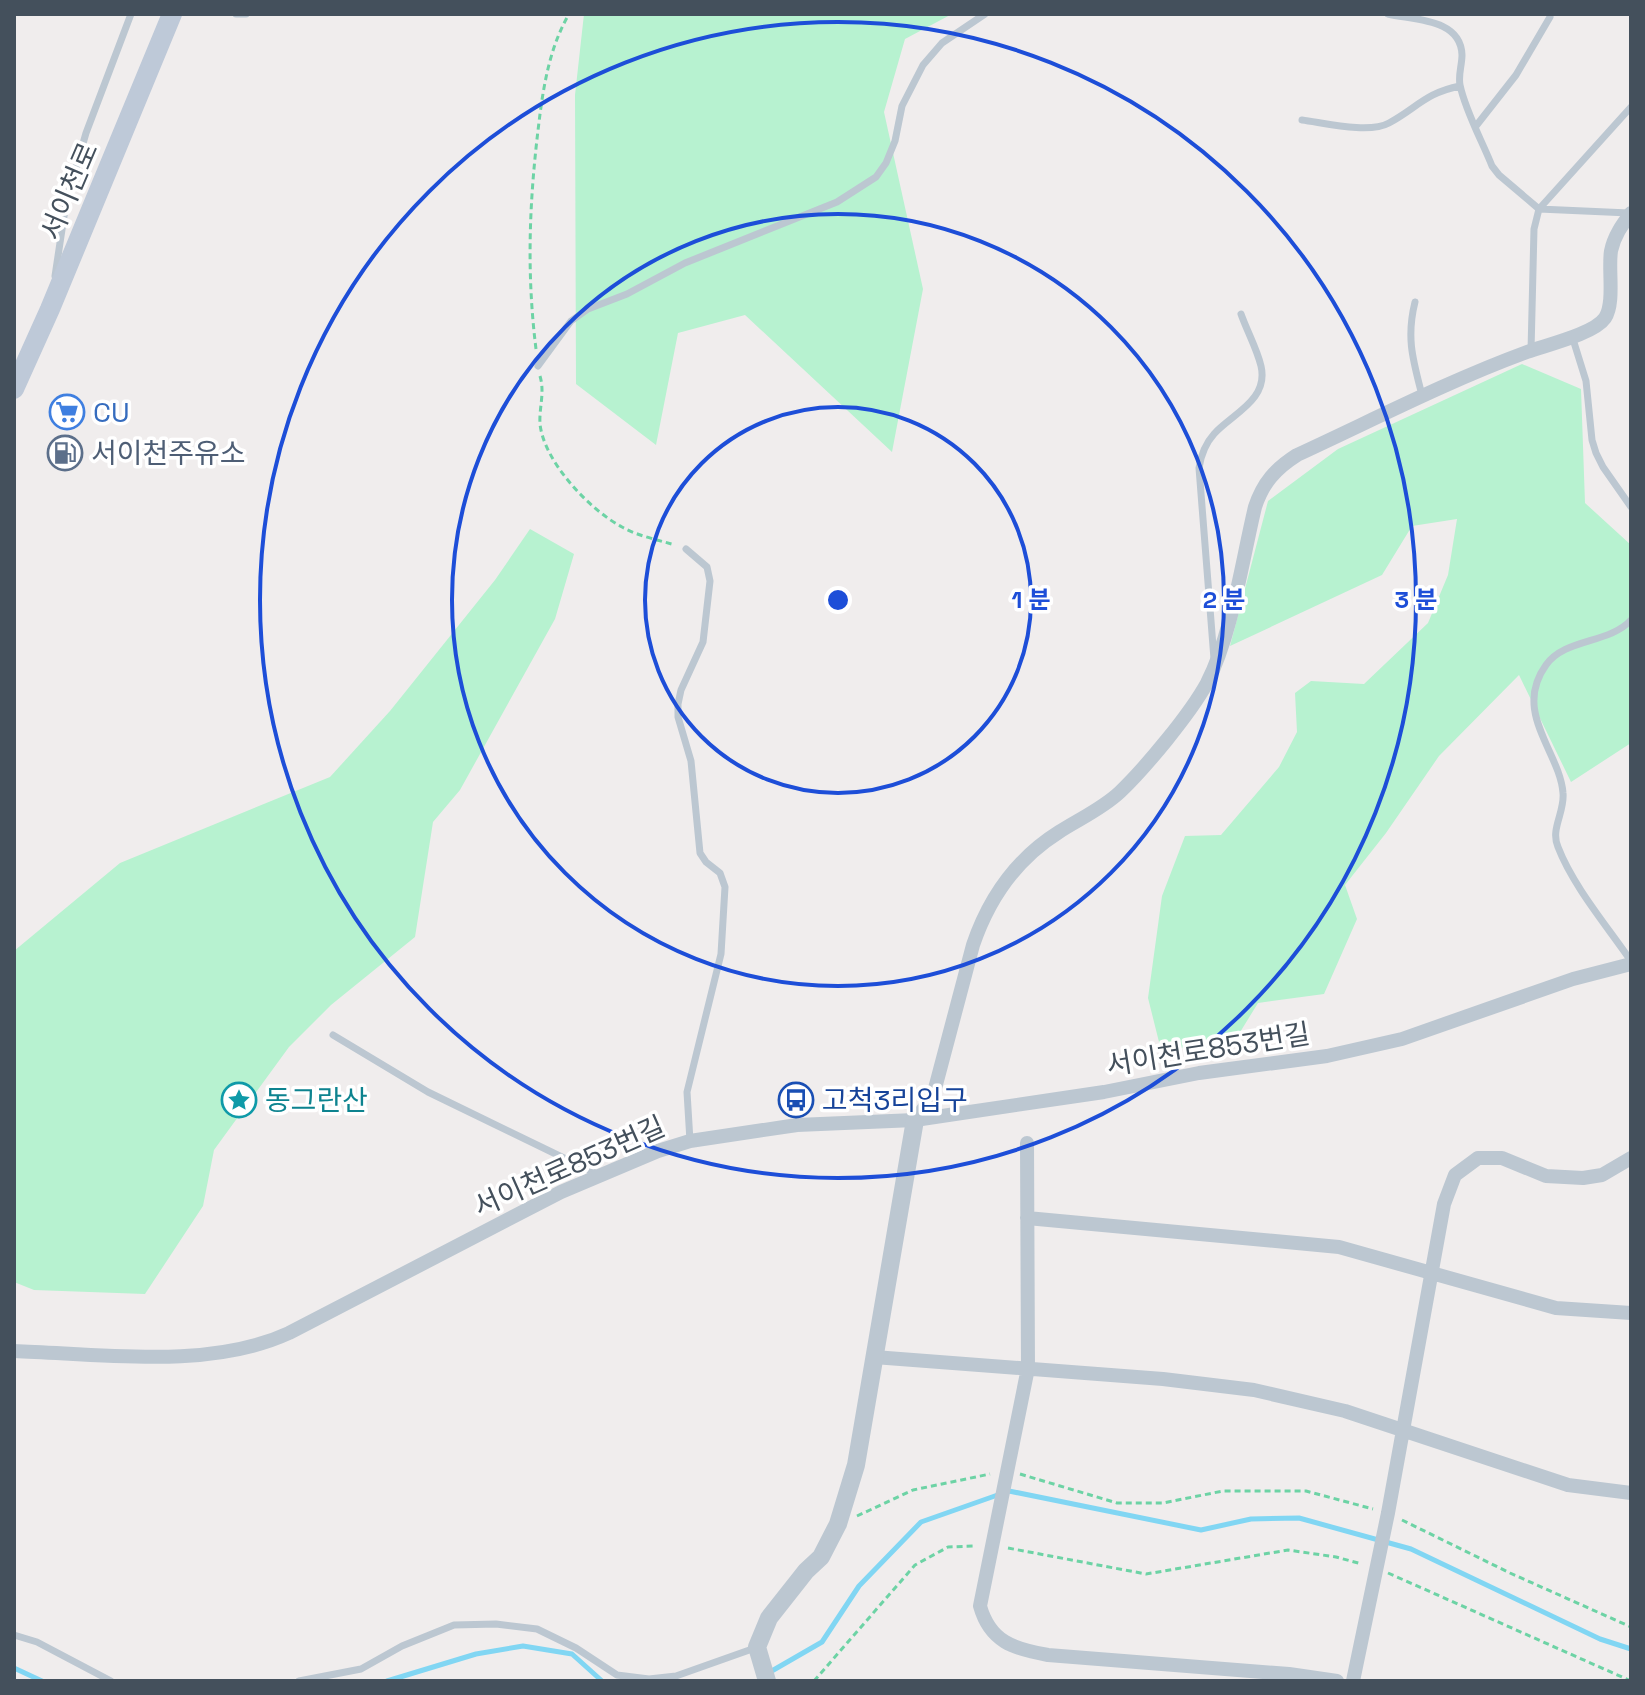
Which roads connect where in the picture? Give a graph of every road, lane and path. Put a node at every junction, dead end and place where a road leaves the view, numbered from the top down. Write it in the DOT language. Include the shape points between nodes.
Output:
graph roads {
  1 [pos="131,14"];
  2 [pos="172,14"];
  3 [pos="236,14"];
  4 [pos="246,14"];
  5 [pos="569,14"];
  6 [pos="985,14"];
  7 [pos="1388,14"];
  8 [pos="1550,17"];
  9 [pos="1460,86"];
  10 [pos="1631,107"];
  11 [pos="1302,120"];
  12 [pos="1476,126"];
  13 [pos="1539,209"];
  14 [pos="1631,213"];
  15 [pos="1415,302"];
  16 [pos="50,309"];
  17 [pos="1241,314"];
  18 [pos="1572,336"];
  19 [pos="1531,351"];
  20 [pos="538,366"];
  21 [pos="14,389"];
  22 [pos="1423,397"];
  23 [pos="1631,507"];
  24 [pos="686,549"];
  25 [pos="1631,620"];
  26 [pos="1214,666"];
  27 [pos="1631,962"];
  28 [pos="333,1035"];
  29 [pos="915,1120"];
  30 [pos="690,1141"];
  31 [pos="1027,1143"];
  32 [pos="1631,1158"];
  33 [pos="599,1175"];
  34 [pos="1027,1218"];
  35 [pos="1431,1274"];
  36 [pos="1631,1313"];
  37 [pos="14,1351"];
  38 [pos="874,1357"];
  39 [pos="1028,1368"];
  40 [pos="1403,1430"];
  41 [pos="1006,1474"];
  42 [pos="1631,1493"];
  43 [pos="1387,1516"];
  44 [pos="838,1524"];
  45 [pos="992,1545"];
  46 [pos="1378,1561"];
  47 [pos="1631,1627"];
  48 [pos="14,1635"];
  49 [pos="758,1652"];
  50 [pos="111,1681"];
  51 [pos="299,1681"];
  52 [pos="767,1681"];
  53 [pos="814,1681"];
  54 [pos="1337,1681"];
  55 [pos="1353,1681"];
  56 [pos="1631,1681"];
  1 -- 16 [label="lane" via="66,203"];
  2 -- 16 [label="main road, 서이천로"];
  3 -- 4 [label="lane"];
  5 -- 20 [label="path" via="543,87 528,237"];
  6 -- 20 [label="lane" via="942,43 923,65 876,177 837,202 588,309 571,321"];
  7 -- 9 [label="lane" via="1448,29 1460,45"];
  8 -- 12 [label="lane" via="1516,75"];
  9 -- 11 [label="lane" via="1428,95 1387,124 1372,128"];
  9 -- 12 [label="lane"];
  10 -- 13 [label="lane"];
  12 -- 13 [label="lane" via="1499,175"];
  13 -- 14 [label="lane"];
  13 -- 19 [label="lane"];
  14 -- 18 [label="street" via="1615,238 1606,317"];
  15 -- 22 [label="lane" via="1410,342"];
  16 -- 21 [label="main road, 서이천로"];
  17 -- 26 [label="lane" via="1261,366 1260,386 1251,403 1214,433 1199,468"];
  18 -- 19 [label="street"];
  18 -- 23 [label="lane" via="1584,372 1596,453"];
  19 -- 22 [label="street"];
  20 -- 24 [label="path" via="544,389 540,423 556,467 602,515 625,529"];
  22 -- 26 [label="street" via="1297,455 1274,471 1255,507"];
  24 -- 30 [label="lane" via="707,567 710,581 703,642 681,690 678,717 691,761 700,853 724,878 725,887 721,954 687,1092"];
  25 -- 27 [label="lane" via="1616,632 1554,657 1542,672 1535,697 1540,736 1563,792 1555,839"];
  26 -- 29 [label="street" via="1198,698 1121,790 1038,846 1006,880 980,923 933,1096"];
  27 -- 29 [label="street, 서이천로853번길" via="1367,1048"];
  28 -- 33 [label="lane" via="428,1092"];
  29 -- 30 [label="street, 서이천로853번길" via="797,1125"];
  29 -- 38 [label="street"];
  30 -- 33 [label="street, 서이천로853번길"];
  31 -- 34 [label="street"];
  32 -- 35 [label="street" via="1602,1175 1583,1178 1546,1176 1502,1158 1478,1158 1455,1175"];
  33 -- 37 [label="street, 서이천로853번길" via="266,1344 187,1356"];
  34 -- 35 [label="street" via="1339,1247"];
  34 -- 39 [label="street"];
  35 -- 36 [label="street" via="1556,1308"];
  35 -- 40 [label="street"];
  38 -- 39 [label="street"];
  38 -- 44 [label="street" via="856,1465"];
  39 -- 40 [label="street" via="1254,1390"];
  39 -- 41 [label="street"];
  40 -- 42 [label="street" via="1568,1485"];
  40 -- 43 [label="street"];
  41 -- 43 [label="path" via="1117,1503 1163,1503 1223,1491 1306,1491"];
  41 -- 44 [label="path" via="913,1490"];
  41 -- 45 [label="street"];
  43 -- 46 [label="street"];
  43 -- 47 [label="path"];
  44 -- 49 [label="street" via="821,1557 769,1618"];
  45 -- 46 [label="path" via="1146,1574 1288,1550"];
  45 -- 53 [label="path" via="948,1547 915,1565"];
  45 -- 54 [label="street" via="980,1606 985,1623 1000,1640 1026,1651"];
  46 -- 55 [label="street"];
  46 -- 56 [label="path"];
  48 -- 50 [label="lane"];
  49 -- 51 [label="lane" via="649,1679 617,1675 537,1629 454,1625 361,1669"];
  49 -- 52 [label="street"];
}
